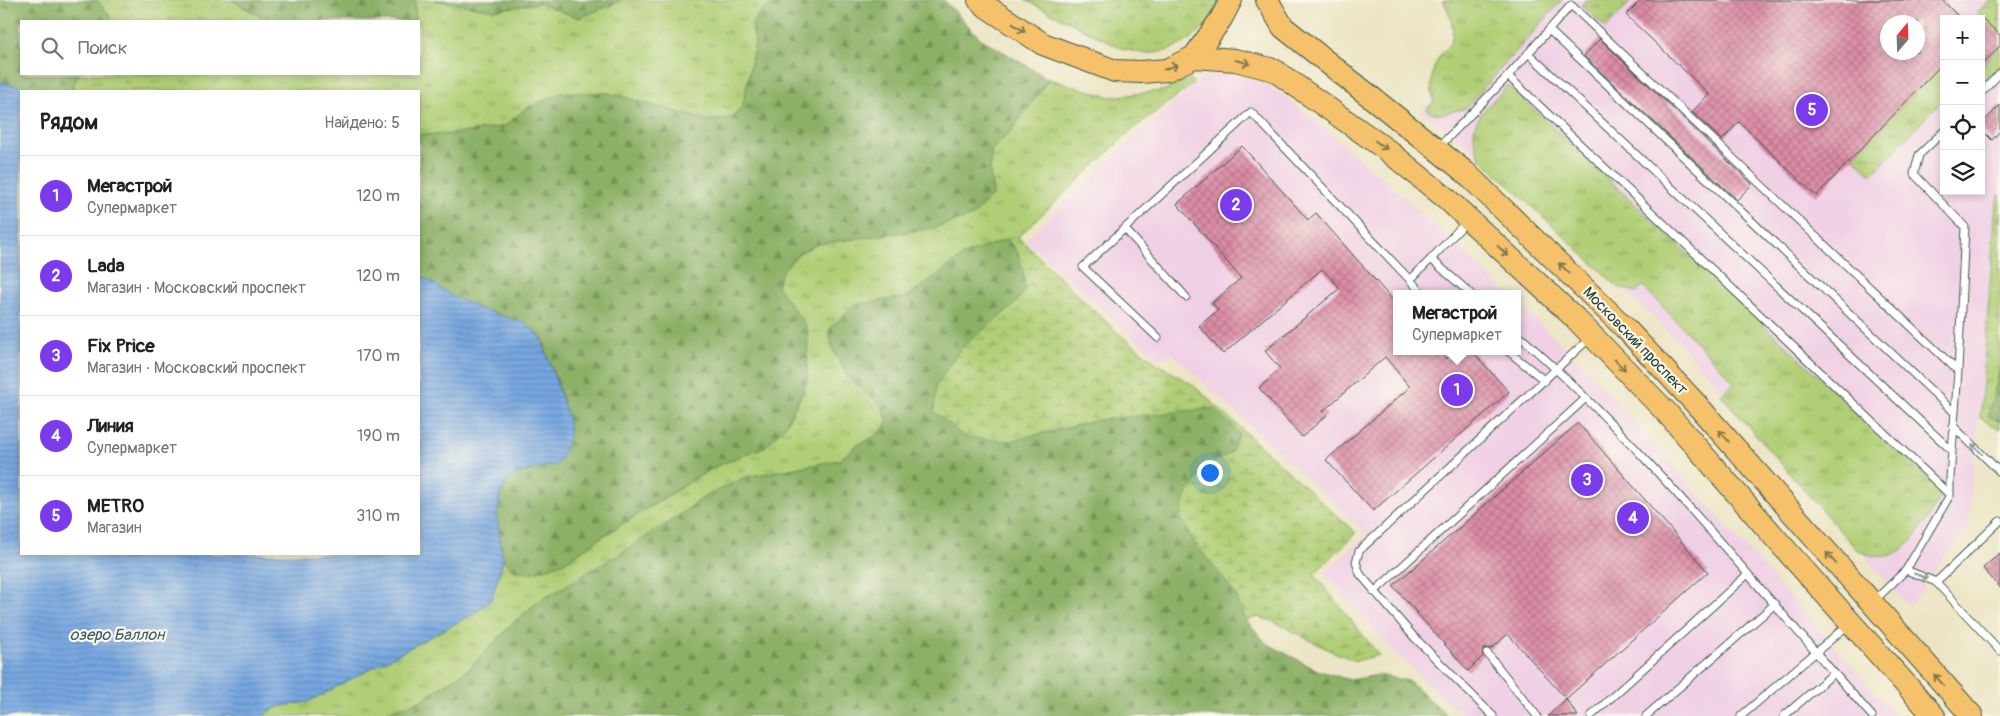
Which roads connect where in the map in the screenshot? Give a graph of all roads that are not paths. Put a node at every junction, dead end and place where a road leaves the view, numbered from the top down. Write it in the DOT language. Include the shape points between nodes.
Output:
graph roads {
  1 [pos="979,0"];
  2 [pos="1231,0"];
  3 [pos="1267,0"];
  4 [pos="1573,3"];
  5 [pos="1549,30"];
  6 [pos="1528,53"];
  7 [pos="1194,57"];
  8 [pos="2000,74"];
  9 [pos="1508,76"];
  10 [pos="1985,88"];
  11 [pos="1940,135"];
  12 [pos="1437,149"];
  13 [pos="1469,219"];
  14 [pos="1126,230"];
  15 [pos="1431,259"];
  16 [pos="1410,280"];
  17 [pos="1419,290"];
  18 [pos="1466,290"];
  19 [pos="1186,297"];
  20 [pos="1592,336"];
  21 [pos="1158,338"];
  22 [pos="1521,338"];
  23 [pos="1513,355"];
  24 [pos="1558,370"];
  25 [pos="1958,371"];
  26 [pos="1545,382"];
  27 [pos="1586,398"];
  28 [pos="1954,412"];
  29 [pos="1953,426"];
  30 [pos="1951,450"];
  31 [pos="2000,472"];
  32 [pos="1950,495"];
  33 [pos="2000,521"];
  34 [pos="1906,570"];
  35 [pos="1748,574"];
  36 [pos="1936,582"];
  37 [pos="1374,592"];
  38 [pos="1775,604"];
  39 [pos="1871,604"];
  40 [pos="1851,622"];
  41 [pos="2000,651"];
  42 [pos="1815,652"];
  43 [pos="1486,653"];
  44 [pos="1834,673"];
  45 [pos="1493,716"];
  46 [pos="1537,716"];
  47 [pos="1591,716"];
  48 [pos="1646,716"];
  49 [pos="1741,716"];
  50 [pos="1784,716"];
  51 [pos="1872,716"];
  52 [pos="1934,716"];
  53 [pos="1972,716"];
  1 -- 7 [label="main road, one-way" via="1043,44 1115,71 1167,70"];
  2 -- 7 [label="main road"];
  3 -- 12 [label="main road, Московский проспект" via="1283,27"];
  4 -- 5 [label="lane"];
  4 -- 25 [label="lane"];
  5 -- 6 [label="lane"];
  5 -- 28 [label="lane"];
  6 -- 9 [label="lane"];
  6 -- 30 [label="lane"];
  7 -- 13 [label="main road, Московский проспект, one-way" via="1235,60 1274,70 1387,150"];
  8 -- 10 [label="lane"];
  9 -- 12 [label="lane"];
  9 -- 32 [label="lane"];
  11 -- 25 [label="lane" via="1920,155 1914,174 1965,227"];
  39 -- 12 [label="main road, Московский проспект, one-way" via="1698,405 1465,172"];
  13 -- 15 [label="lane"];
  13 -- 20 [label="main road, Московский проспект, one-way"];
  14 -- 16 [label="lane" via="1251,112"];
  14 -- 19 [label="lane"];
  14 -- 21 [label="lane" via="1084,267"];
  15 -- 16 [label="lane"];
  15 -- 18 [label="lane"];
  16 -- 17 [label="lane"];
  20 -- 24 [label="lane"];
  20 -- 40 [label="main road, Московский проспект, one-way" via="1667,413"];
  22 -- 24 [label="lane"];
  23 -- 26 [label="lane"];
  24 -- 26 [label="lane"];
  24 -- 27 [label="lane"];
  25 -- 28 [label="lane"];
  26 -- 37 [label="lane" via="1359,551 1356,562 1360,574"];
  27 -- 35 [label="lane"];
  27 -- 37 [label="lane"];
  28 -- 29 [label="lane"];
  29 -- 30 [label="lane"];
  31 -- 29 [label="lane, one-way"];
  30 -- 32 [label="lane"];
  32 -- 34 [label="lane"];
  33 -- 36 [label="lane"];
  34 -- 36 [label="lane, one-way"];
  34 -- 39 [label="lane"];
  35 -- 38 [label="lane"];
  35 -- 47 [label="lane"];
  36 -- 41 [label="lane"];
  37 -- 45 [label="lane"];
  38 -- 42 [label="lane"];
  38 -- 48 [label="lane"];
  39 -- 40 [label="main road"];
  53 -- 39 [label="main road, Московский проспект, one-way"];
  40 -- 42 [label="lane"];
  40 -- 52 [label="main road, Московский проспект"];
  42 -- 44 [label="lane"];
  42 -- 49 [label="lane"];
  43 -- 46 [label="lane"];
  44 -- 50 [label="lane"];
  44 -- 51 [label="lane"];
}
